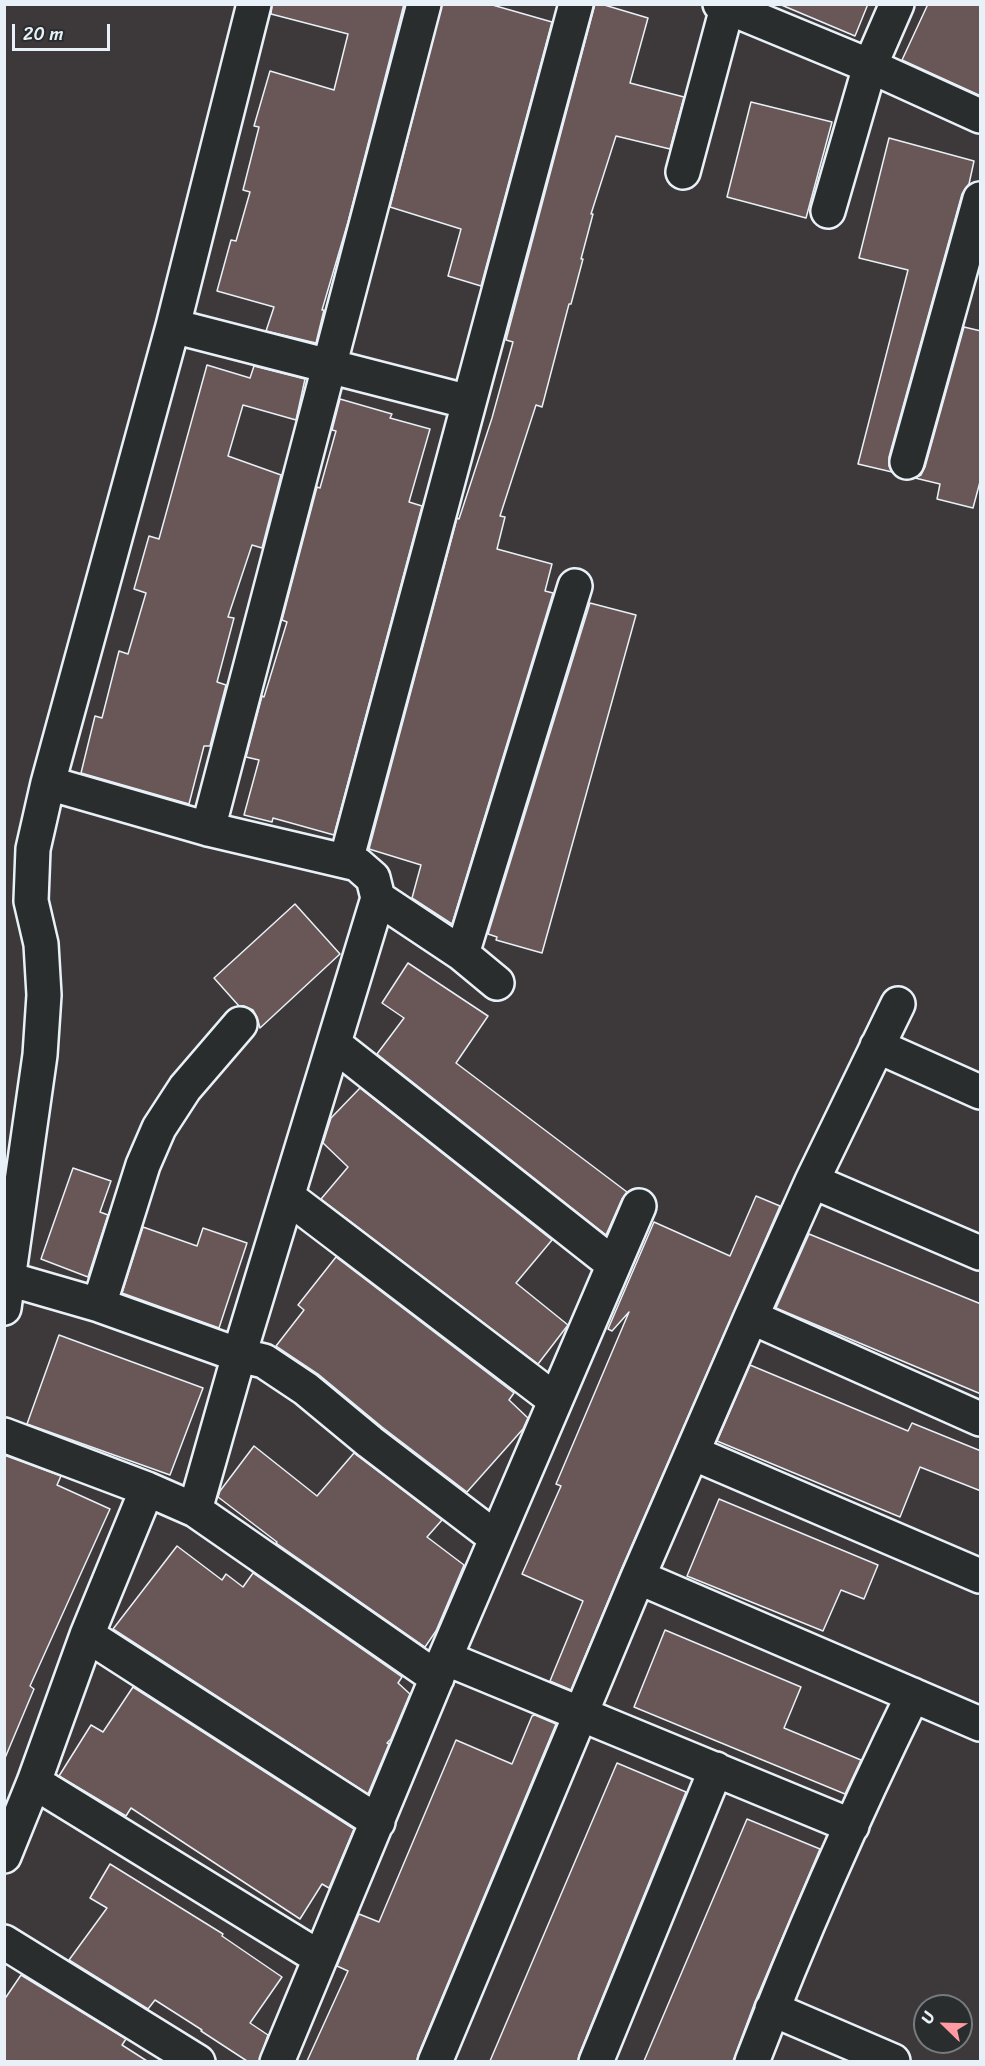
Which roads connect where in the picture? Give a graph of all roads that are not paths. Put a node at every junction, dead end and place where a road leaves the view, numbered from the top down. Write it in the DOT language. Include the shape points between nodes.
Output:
graph roads {
  1 [pos="254,4"];
  2 [pos="424,4"];
  3 [pos="576,4"];
  4 [pos="897,4"];
  5 [pos="725,5"];
  6 [pos="870,66"];
  7 [pos="981,116"];
  8 [pos="683,172"];
  9 [pos="981,199"];
  10 [pos="828,211"];
  11 [pos="173,326"];
  12 [pos="328,366"];
  13 [pos="469,402"];
  14 [pos="907,462"];
  15 [pos="575,586"];
  16 [pos="48,783"];
  17 [pos="208,829"];
  18 [pos="346,861"];
  19 [pos="378,898"];
  20 [pos="462,954"];
  21 [pos="498,983"];
  22 [pos="898,1004"];
  23 [pos="240,1024"];
  24 [pos="334,1044"];
  25 [pos="877,1046"];
  26 [pos="981,1092"];
  27 [pos="812,1181"];
  28 [pos="288,1197"];
  29 [pos="639,1206"];
  30 [pos="981,1253"];
  31 [pos="613,1264"];
  32 [pos="7,1294"];
  33 [pos="99,1305"];
  34 [pos="751,1317"];
  35 [pos="239,1355"];
  36 [pos="555,1400"];
  37 [pos="981,1419"];
  38 [pos="4,1435"];
  39 [pos="693,1453"];
  40 [pos="147,1489"];
  41 [pos="195,1510"];
  42 [pos="496,1538"];
  43 [pos="981,1576"];
  44 [pos="638,1577"];
  45 [pos="87,1635"];
  46 [pos="441,1668"];
  47 [pos="913,1695"];
  48 [pos="580,1715"];
  49 [pos="981,1724"];
  50 [pos="716,1769"];
  51 [pos="34,1782"];
  52 [pos="378,1822"];
  53 [pos="852,1826"];
  54 [pos="4,1856"];
  55 [pos="4,1941"];
  56 [pos="320,1958"];
  57 [pos="772,2009"];
  58 [pos="198,2061"];
  59 [pos="277,2061"];
  60 [pos="435,2061"];
  61 [pos="596,2061"];
  62 [pos="752,2061"];
  63 [pos="894,2061"];
  1 -- 11 [label="street"];
  2 -- 12 [label="street"];
  3 -- 13 [label="street"];
  4 -- 6 [label="street"];
  5 -- 6 [label="street"];
  5 -- 8 [label="street"];
  6 -- 7 [label="street"];
  6 -- 10 [label="street"];
  9 -- 14 [label="street"];
  11 -- 12 [label="street"];
  11 -- 16 [label="street"];
  12 -- 13 [label="street"];
  12 -- 17 [label="street"];
  13 -- 18 [label="street"];
  15 -- 20 [label="street"];
  16 -- 17 [label="street"];
  16 -- 32 [label="street" via="33,849 31,901 43,974 40,1055"];
  17 -- 18 [label="street"];
  18 -- 19 [label="street" via="357,864 374,878"];
  19 -- 20 [label="street"];
  19 -- 24 [label="street"];
  20 -- 21 [label="street"];
  22 -- 25 [label="street"];
  23 -- 33 [label="street" via="184,1088 159,1128 143,1165"];
  24 -- 28 [label="street"];
  24 -- 31 [label="street"];
  25 -- 26 [label="street"];
  25 -- 27 [label="street"];
  27 -- 30 [label="street"];
  27 -- 34 [label="street"];
  28 -- 35 [label="street"];
  28 -- 36 [label="street"];
  29 -- 31 [label="street"];
  31 -- 36 [label="street"];
  32 -- 33 [label="street"];
  33 -- 35 [label="street"];
  34 -- 37 [label="street"];
  34 -- 39 [label="street"];
  35 -- 41 [label="street"];
  35 -- 42 [label="street" via="264,1361 290,1377"];
  36 -- 42 [label="street"];
  38 -- 40 [label="street"];
  39 -- 43 [label="street"];
  39 -- 44 [label="street"];
  40 -- 41 [label="street"];
  40 -- 45 [label="street"];
  41 -- 46 [label="street"];
  42 -- 46 [label="street"];
  44 -- 47 [label="street"];
  44 -- 48 [label="street"];
  45 -- 51 [label="street"];
  45 -- 52 [label="street"];
  46 -- 48 [label="street"];
  46 -- 52 [label="street"];
  47 -- 49 [label="street"];
  47 -- 53 [label="street"];
  48 -- 50 [label="street"];
  48 -- 60 [label="street"];
  50 -- 53 [label="street"];
  50 -- 61 [label="street"];
  51 -- 54 [label="street"];
  51 -- 56 [label="street"];
  52 -- 56 [label="street"];
  53 -- 57 [label="street"];
  55 -- 58 [label="street"];
  56 -- 59 [label="street"];
  57 -- 62 [label="street"];
  57 -- 63 [label="street"];
}
